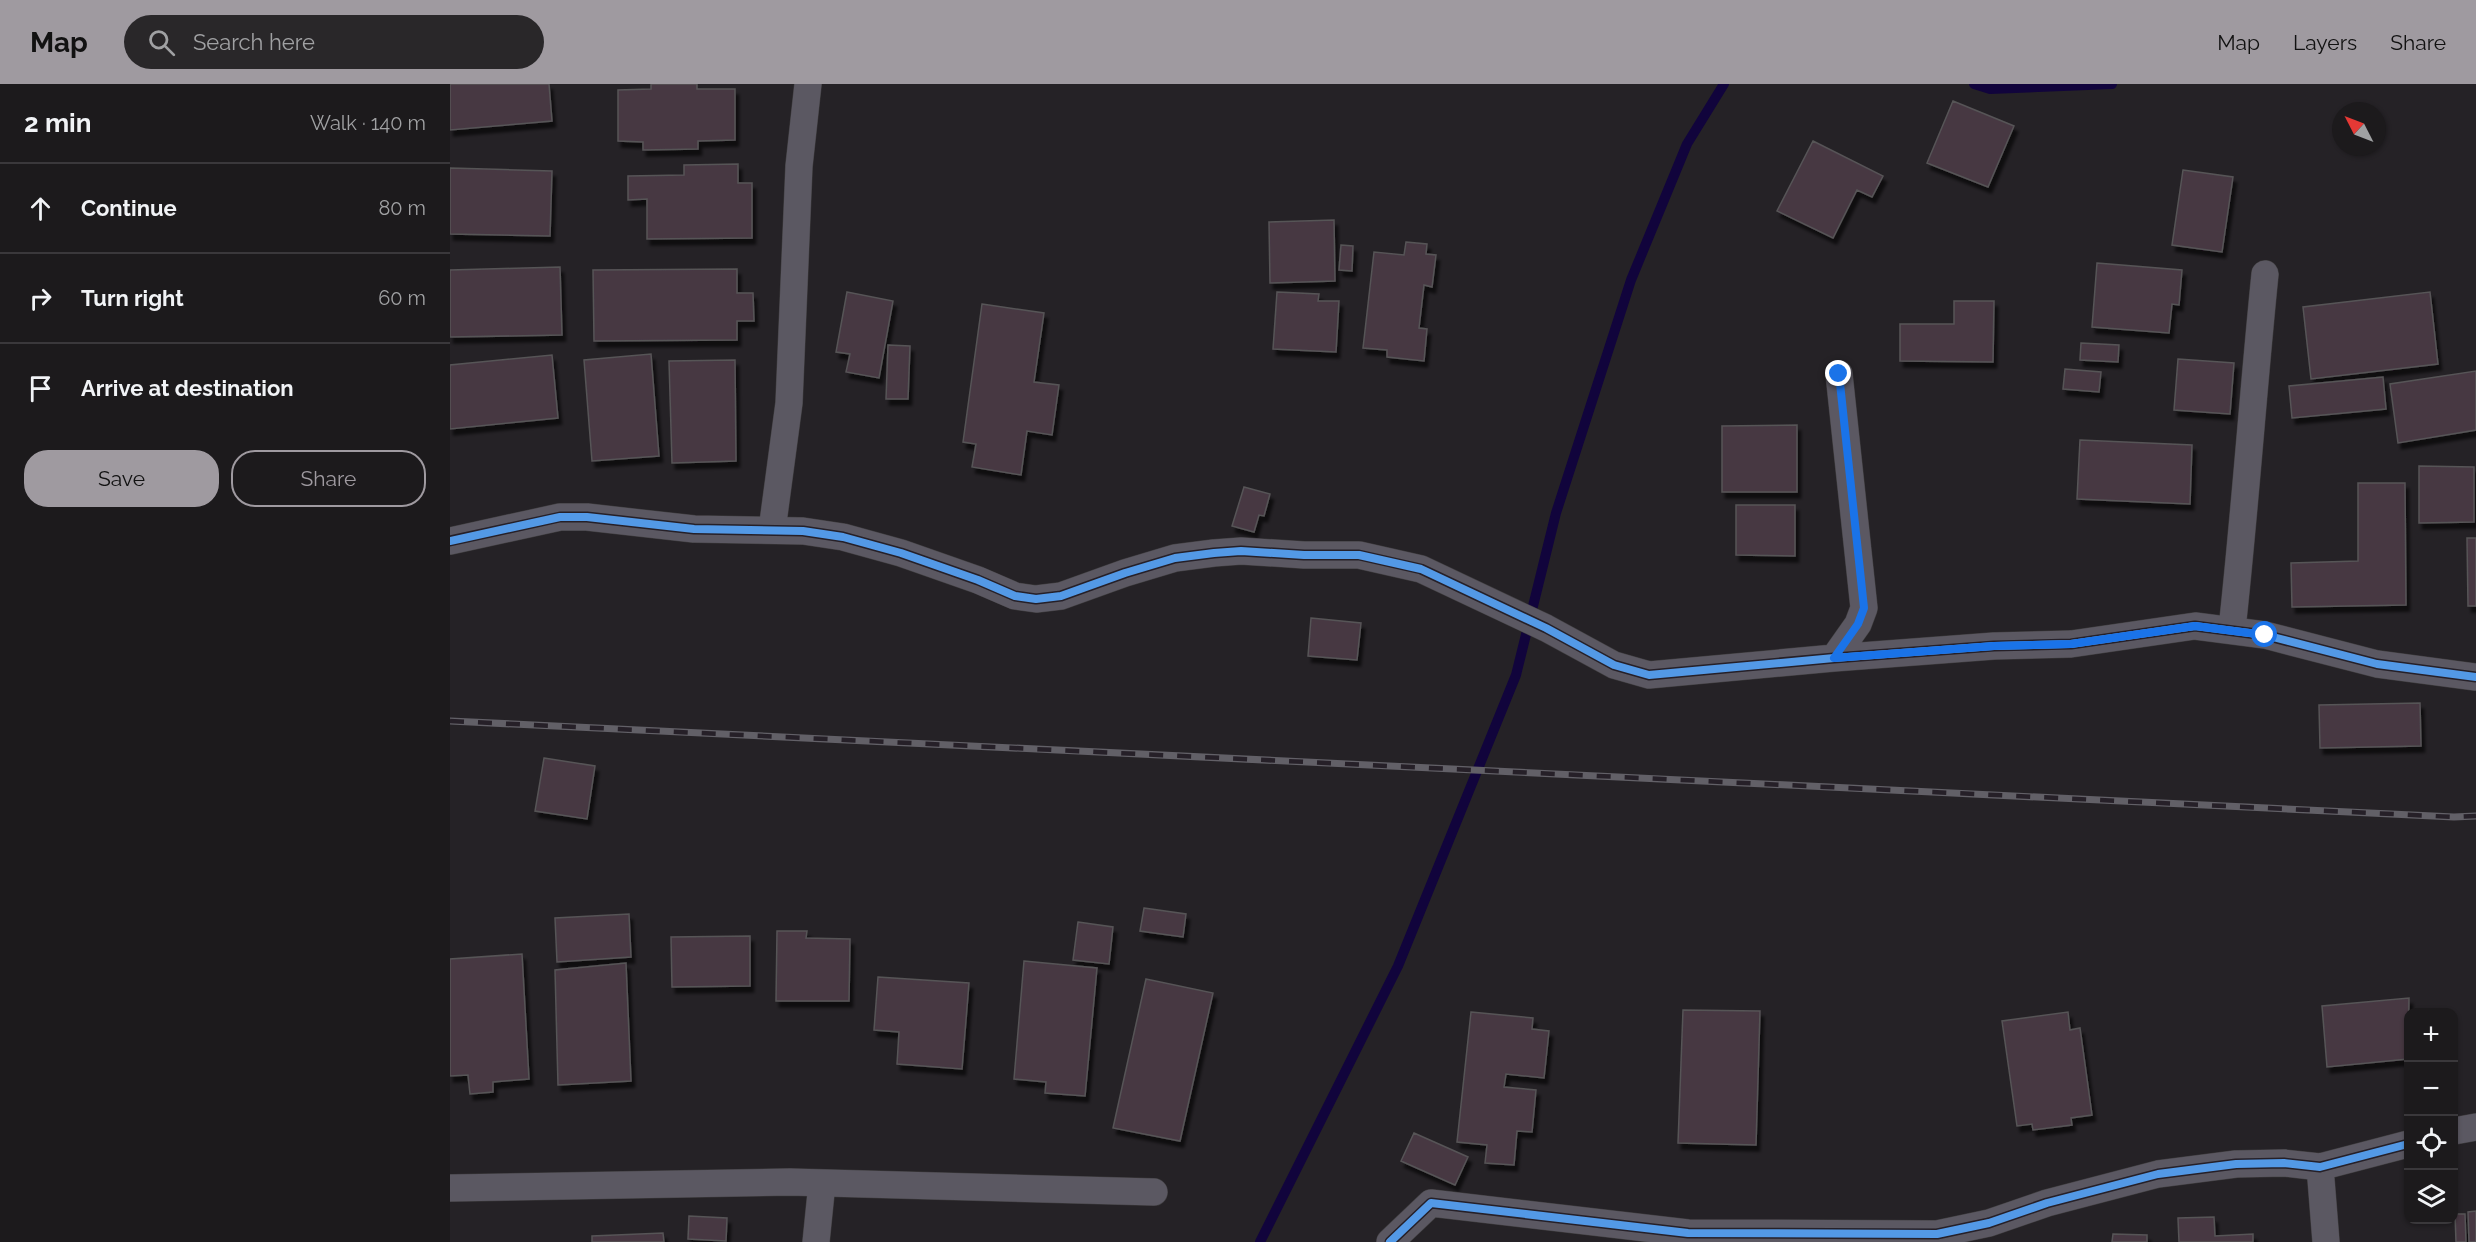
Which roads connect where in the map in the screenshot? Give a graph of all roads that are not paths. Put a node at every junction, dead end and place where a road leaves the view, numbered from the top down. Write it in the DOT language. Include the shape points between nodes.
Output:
graph roads {
  1 [pos="808,84"];
  2 [pos="2265,274"];
  3 [pos="1839,374"];
  4 [pos="772,530"];
  5 [pos="450,541"];
  6 [pos="2232,629"];
  7 [pos="1834,658"];
  8 [pos="2476,677"];
  9 [pos="2476,1127"];
  10 [pos="2458,1130"];
  11 [pos="2404,1145"];
  12 [pos="2320,1167"];
  13 [pos="822,1183"];
  14 [pos="450,1188"];
  15 [pos="1154,1192"];
  16 [pos="1938,1238"];
  17 [pos="816,1242"];
  18 [pos="1390,1242"];
  19 [pos="2326,1242"];
  1 -- 4 [label="street" via="799,166 789,403"];
  2 -- 6 [label="street"];
  3 -- 7 [label="street" via="1864,608 1858,624"];
  4 -- 5 [label="street" via="694,529 560,517"];
  4 -- 7 [label="street" via="843,537 901,553 1015,596 1036,599 1061,596 1175,558 1241,551 1359,555 1421,569 1614,665 1649,675"];
  6 -- 7 [label="street" via="2195,626 2071,644"];
  6 -- 8 [label="street" via="2378,664"];
  9 -- 10 [label="street"];
  11 -- 12 [label="street"];
  12 -- 16 [label="street" via="2236,1164 2158,1174 2047,1203"];
  12 -- 19 [label="street"];
  13 -- 14 [label="street"];
  13 -- 15 [label="street"];
  13 -- 17 [label="street"];
  16 -- 18 [label="street" via="1688,1233 1431,1203"];
}
